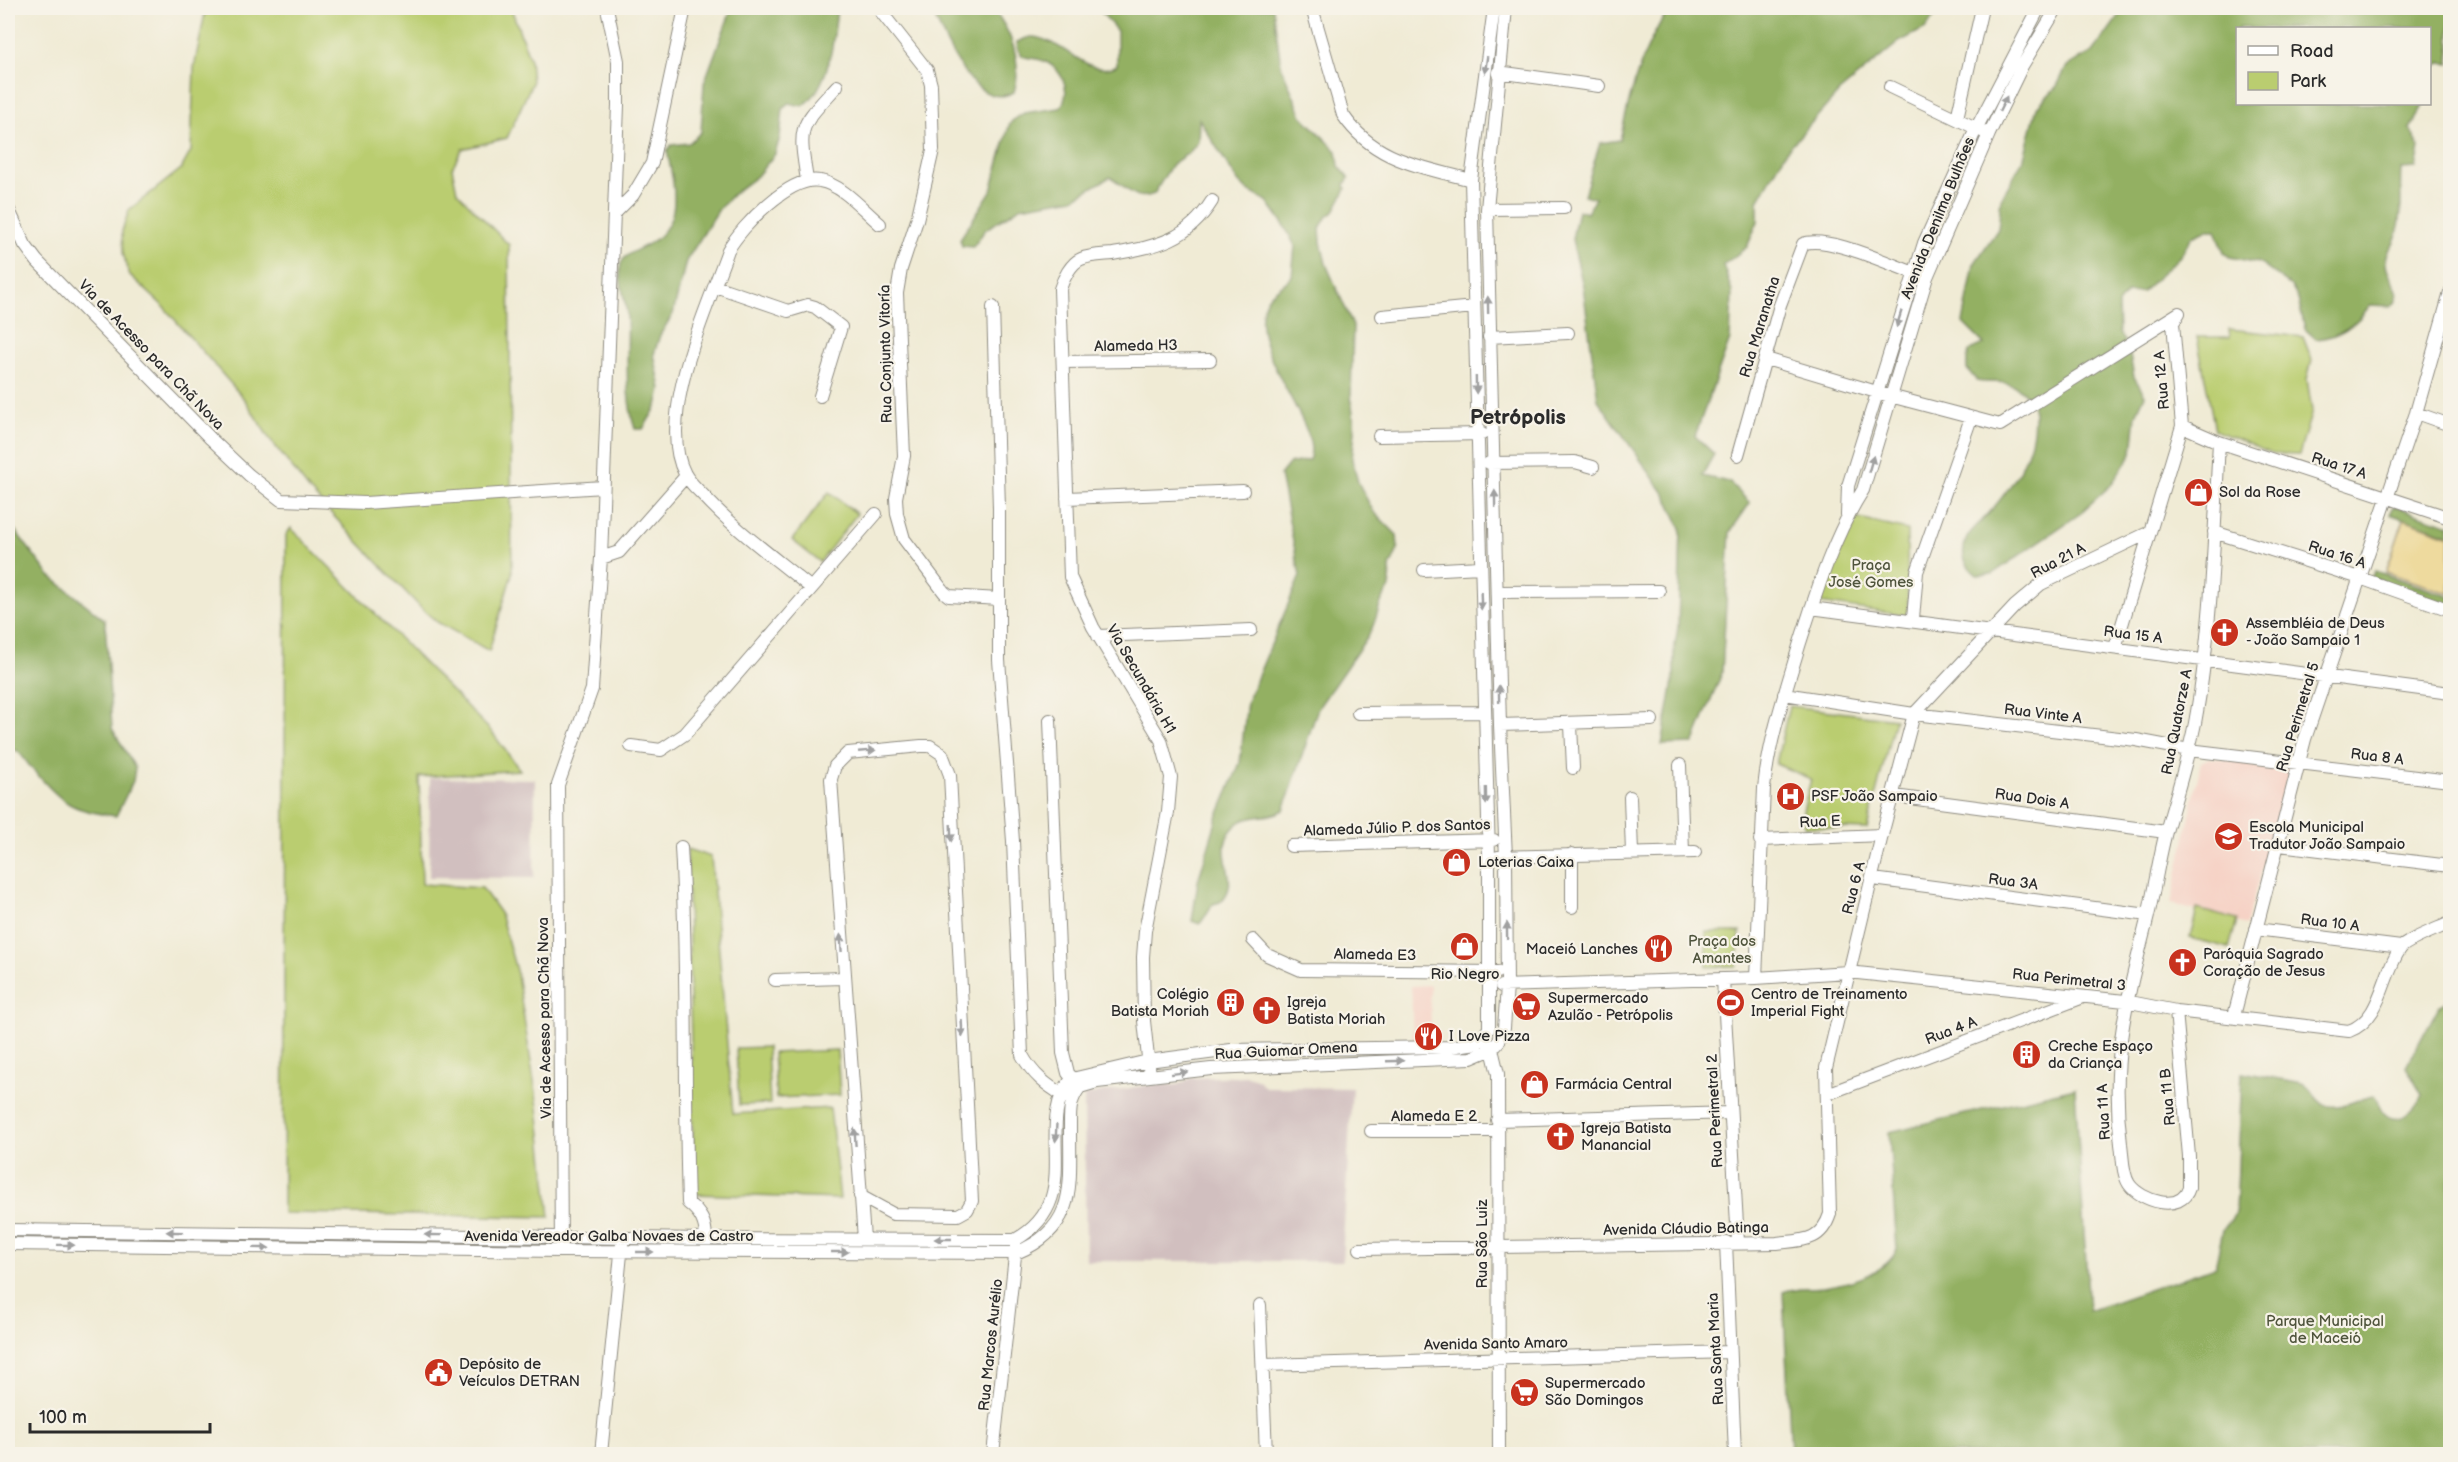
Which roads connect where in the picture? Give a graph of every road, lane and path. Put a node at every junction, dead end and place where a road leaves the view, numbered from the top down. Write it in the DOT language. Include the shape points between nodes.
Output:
graph roads {
  1 [pos="607,8"];
  2 [pos="686,8"];
  3 [pos="878,8"];
  4 [pos="1312,8"];
  5 [pos="1494,8"];
  6 [pos="1506,8"];
  7 [pos="1982,8"];
  8 [pos="2037,8"];
  9 [pos="2054,12"];
  10 [pos="1498,72"];
  11 [pos="837,86"];
  12 [pos="1599,86"];
  13 [pos="1890,87"];
  14 [pos="1957,118"];
  15 [pos="1976,129"];
  16 [pos="1989,134"];
  17 [pos="807,180"];
  18 [pos="1471,180"];
  19 [pos="1212,201"];
  20 [pos="8,208"];
  21 [pos="1564,208"];
  22 [pos="1487,209"];
  23 [pos="614,214"];
  24 [pos="880,224"];
  25 [pos="1914,273"];
  26 [pos="1927,277"];
  27 [pos="715,286"];
  28 [pos="2451,293"];
  29 [pos="993,307"];
  30 [pos="1474,307"];
  31 [pos="1382,316"];
  32 [pos="1568,333"];
  33 [pos="1489,337"];
  34 [pos="1766,359"];
  35 [pos="1210,360"];
  36 [pos="1063,362"];
  37 [pos="1877,391"];
  38 [pos="820,396"];
  39 [pos="1890,396"];
  40 [pos="2416,413"];
  41 [pos="1971,418"];
  42 [pos="2451,425"];
  43 [pos="2182,426"];
  44 [pos="1477,434"];
  45 [pos="1493,434"];
  46 [pos="1379,436"];
  47 [pos="2219,442"];
  48 [pos="1738,455"];
  49 [pos="1494,463"];
  50 [pos="1478,464"];
  51 [pos="1593,467"];
  52 [pos="686,476"];
  53 [pos="603,486"];
  54 [pos="1243,491"];
  55 [pos="2388,497"];
  56 [pos="1066,498"];
  57 [pos="876,514"];
  58 [pos="1846,516"];
  59 [pos="2451,518"];
  60 [pos="2150,532"];
  61 [pos="2214,532"];
  62 [pos="601,558"];
  63 [pos="1480,567"];
  64 [pos="1424,570"];
  65 [pos="2360,578"];
  66 [pos="811,588"];
  67 [pos="1659,591"];
  68 [pos="1497,592"];
  69 [pos="999,599"];
  70 [pos="1811,608"];
  71 [pos="2451,610"];
  72 [pos="1913,619"];
  73 [pos="1251,630"];
  74 [pos="1990,632"];
  75 [pos="1098,636"];
  76 [pos="2115,648"];
  77 [pos="2204,658"];
  78 [pos="2325,677"];
  79 [pos="2451,693"];
  80 [pos="1784,694"];
  81 [pos="1484,712"];
  82 [pos="1358,713"];
  83 [pos="1914,714"];
  84 [pos="1050,720"];
  85 [pos="1652,720"];
  86 [pos="1500,725"];
  87 [pos="1571,725"];
  88 [pos="631,746"];
  89 [pos="2189,750"];
  90 [pos="2299,764"];
  91 [pos="1680,765"];
  92 [pos="1573,768"];
  93 [pos="2451,781"];
  94 [pos="1894,796"];
  95 [pos="1630,797"];
  96 [pos="2166,832"];
  97 [pos="1882,834"];
  98 [pos="1504,839"];
  99 [pos="1487,840"];
  100 [pos="1760,840"];
  101 [pos="2279,845"];
  102 [pos="1291,846"];
  103 [pos="681,848"];
  104 [pos="1632,853"];
  105 [pos="1572,854"];
  106 [pos="1489,857"];
  107 [pos="1506,857"];
  108 [pos="2451,866"];
  109 [pos="1873,879"];
  110 [pos="1572,907"];
  111 [pos="2148,915"];
  112 [pos="2451,923"];
  113 [pos="2256,929"];
  114 [pos="1253,940"];
  115 [pos="2401,947"];
  116 [pos="1490,972"];
  117 [pos="1507,972"];
  118 [pos="1848,972"];
  119 [pos="843,978"];
  120 [pos="1756,978"];
  121 [pos="1723,979"];
  122 [pos="775,980"];
  123 [pos="1491,986"];
  124 [pos="1507,986"];
  125 [pos="2086,997"];
  126 [pos="2126,1001"];
  127 [pos="2176,1011"];
  128 [pos="2234,1016"];
  129 [pos="1482,1039"];
  130 [pos="1492,1049"];
  131 [pos="1148,1061"];
  132 [pos="1150,1076"];
  133 [pos="1076,1083"];
  134 [pos="1827,1094"];
  135 [pos="1066,1097"];
  136 [pos="1730,1113"];
  137 [pos="1497,1126"];
  138 [pos="1371,1131"];
  139 [pos="2189,1179"];
  140 [pos="1830,1183"];
  141 [pos="860,1196"];
  142 [pos="8,1230"];
  143 [pos="561,1236"];
  144 [pos="622,1237"];
  145 [pos="706,1239"];
  146 [pos="864,1239"];
  147 [pos="1732,1242"];
  148 [pos="8,1244"];
  149 [pos="1016,1246"];
  150 [pos="1498,1246"];
  151 [pos="1360,1249"];
  152 [pos="561,1251"];
  153 [pos="621,1252"];
  154 [pos="1260,1305"];
  155 [pos="1730,1352"];
  156 [pos="1497,1358"];
  157 [pos="1264,1365"];
  158 [pos="601,1455"];
  159 [pos="993,1455"];
  160 [pos="1266,1455"];
  161 [pos="1499,1455"];
  162 [pos="1735,1455"];
  1 -- 23 [label="street, Via de Acesso para Chã Nova" via="618,60"];
  2 -- 23 [label="street" via="652,163 633,195"];
  3 -- 69 [label="street, Rua Conjunto Vitoría" via="927,70 931,85 933,150 897,293 904,456 897,514 904,539 949,596"];
  4 -- 18 [label="street" via="1342,115 1351,128 1387,156"];
  5 -- 18 [label="street, one-way"];
  6 -- 10 [label="street"];
  7 -- 14 [label="street"];
  8 -- 9 [label="street"];
  8 -- 15 [label="street, Avenida Denilma Bulhões"];
  16 -- 9 [label="street, Avenida Denilma Bulhões, one-way"];
  10 -- 12 [label="street"];
  10 -- 22 [label="street"];
  11 -- 17 [label="street" via="802,128"];
  13 -- 14 [label="street"];
  14 -- 15 [label="street"];
  15 -- 16 [label="street"];
  15 -- 25 [label="street, Avenida Denilma Bulhões"];
  16 -- 26 [label="street, Avenida Denilma Bulhões"];
  17 -- 24 [label="street" via="837,188"];
  17 -- 27 [label="street" via="768,205 738,233"];
  18 -- 30 [label="street"];
  19 -- 36 [label="street, Via Secundária H1" via="1199,221 1153,247 1080,260 1063,279 1059,299"];
  20 -- 53 [label="street, Via de Acesso para Chã Nova" via="37,261 211,439 282,500 365,503"];
  21 -- 22 [label="street"];
  33 -- 22 [label="street, one-way"];
  23 -- 53 [label="street, Via de Acesso para Chã Nova"];
  25 -- 26 [label="street"];
  25 -- 34 [label="street, Rua Maranatha" via="1839,247 1811,241 1803,244 1780,305"];
  25 -- 37 [label="street, Avenida Denilma Bulhões, one-way"];
  26 -- 39 [label="street, Avenida Denilma Bulhões"];
  27 -- 38 [label="street" via="788,312 808,305 815,307 841,327"];
  27 -- 52 [label="street" via="678,394 676,438"];
  28 -- 40 [label="street, Rua Perimetral 5"];
  29 -- 69 [label="street"];
  30 -- 31 [label="street"];
  30 -- 44 [label="street, one-way"];
  32 -- 33 [label="street"];
  33 -- 45 [label="street"];
  34 -- 37 [label="street"];
  34 -- 48 [label="street, Rua Maranatha"];
  35 -- 36 [label="street, Alameda H3"];
  36 -- 56 [label="street, Via Secundária H1"];
  37 -- 39 [label="street"];
  37 -- 58 [label="street, Avenida Denilma Bulhões" via="1848,486"];
  39 -- 41 [label="street"];
  58 -- 39 [label="street, Avenida Denilma Bulhões, one-way" via="1863,490"];
  40 -- 42 [label="street"];
  40 -- 55 [label="street, Rua Perimetral 5"];
  41 -- 43 [label="street, Rua 12 A" via="2000,425 2179,313 2173,323"];
  41 -- 72 [label="street" via="1917,572"];
  43 -- 47 [label="street, Rua 17 A"];
  43 -- 60 [label="street, Rua 12 A"];
  44 -- 45 [label="street"];
  44 -- 46 [label="street"];
  44 -- 50 [label="street"];
  45 -- 49 [label="street"];
  47 -- 55 [label="street, Rua 17 A"];
  47 -- 61 [label="street, Rua Quatorze A"];
  49 -- 50 [label="street"];
  49 -- 51 [label="street" via="1575,462"];
  68 -- 49 [label="street, one-way"];
  50 -- 63 [label="street"];
  52 -- 62 [label="street" via="619,552"];
  52 -- 66 [label="street" via="717,510"];
  53 -- 62 [label="street, Via de Acesso para Chã Nova"];
  54 -- 56 [label="street"];
  55 -- 59 [label="street, Rua 17 A"];
  55 -- 65 [label="street, Rua Perimetral 5"];
  56 -- 75 [label="street, Via Secundária H1" via="1070,577"];
  57 -- 66 [label="street"];
  58 -- 70 [label="street, Avenida Denilma Bulhões"];
  60 -- 74 [label="street, Rua 21 A" via="2041,584"];
  60 -- 76 [label="street, Rua 12 A"];
  61 -- 65 [label="street, Rua 16 A"];
  61 -- 77 [label="street, Rua Quatorze A"];
  62 -- 143 [label="street, Via de Acesso para Chã Nova" via="592,689 558,785"];
  63 -- 64 [label="street"];
  63 -- 81 [label="street, one-way"];
  65 -- 71 [label="street, Rua 16 A"];
  65 -- 78 [label="street, Rua Perimetral 5"];
  66 -- 88 [label="street" via="685,734 661,750"];
  67 -- 68 [label="street"];
  86 -- 68 [label="street, one-way"];
  69 -- 135 [label="street" via="999,660 1022,1055 1036,1077"];
  70 -- 72 [label="street, Rua 15 A"];
  70 -- 80 [label="street, Avenida Denilma Bulhões"];
  72 -- 74 [label="street, Rua 15 A"];
  73 -- 75 [label="street"];
  74 -- 76 [label="street, Rua 15 A"];
  74 -- 83 [label="street, Rua 6 A"];
  75 -- 131 [label="street, Via Secundária H1" via="1161,740 1171,777 1145,931"];
  76 -- 77 [label="street, Rua 15 A"];
  77 -- 78 [label="street, Rua 15 A"];
  77 -- 89 [label="street, Rua Quatorze A"];
  78 -- 79 [label="street, Rua 15 A"];
  78 -- 90 [label="street, Rua Perimetral 5"];
  80 -- 83 [label="street, Rua Vinte A"];
  80 -- 100 [label="street, Avenida Denilma Bulhões" via="1767,762"];
  81 -- 82 [label="street"];
  81 -- 99 [label="street, one-way"];
  83 -- 89 [label="street, Rua Vinte A" via="2136,740"];
  83 -- 94 [label="street, Rua 6 A"];
  84 -- 133 [label="street" via="1063,1053"];
  85 -- 87 [label="street"];
  86 -- 87 [label="street"];
  86 -- 98 [label="street"];
  87 -- 92 [label="street"];
  89 -- 90 [label="street, Rua Vinte A"];
  89 -- 96 [label="street, Rua Quatorze A"];
  90 -- 93 [label="street, Rua 8 A"];
  90 -- 101 [label="street, Rua Perimetral 5"];
  91 -- 104 [label="street" via="1689,852"];
  94 -- 96 [label="street, Rua Dois A"];
  94 -- 97 [label="street, Rua 6 A"];
  95 -- 104 [label="street"];
  96 -- 111 [label="street, Rua Quatorze A"];
  97 -- 100 [label="street, Rua E"];
  97 -- 109 [label="street, Rua 6 A"];
  98 -- 99 [label="street, Alameda Júlio P. dos Santos"];
  98 -- 107 [label="street"];
  99 -- 102 [label="street, Alameda Júlio P. dos Santos"];
  99 -- 106 [label="street"];
  100 -- 120 [label="street, Avenida Denilma Bulhões"];
  101 -- 108 [label="street"];
  101 -- 113 [label="street, Rua Perimetral 5"];
  103 -- 145 [label="street" via="687,976 684,1109 688,1203 706,1226"];
  104 -- 105 [label="street"];
  105 -- 107 [label="street"];
  105 -- 110 [label="street"];
  106 -- 107 [label="street"];
  106 -- 116 [label="street"];
  117 -- 107 [label="street, one-way"];
  109 -- 111 [label="street, Rua 3A"];
  109 -- 118 [label="street, Rua 6 A"];
  111 -- 126 [label="street, Rua Quatorze A"];
  112 -- 115 [label="street"];
  113 -- 115 [label="street, Rua 10 A"];
  113 -- 128 [label="street, Rua Perimetral 5"];
  114 -- 116 [label="street, Alameda E3" via="1267,955 1301,970"];
  115 -- 128 [label="street, Rua Perimetral 3" via="2362,1027 2349,1031 2303,1028"];
  116 -- 117 [label="street, Alameda E3"];
  116 -- 123 [label="street"];
  117 -- 124 [label="street"];
  118 -- 120 [label="street, Rua Perimetral 3"];
  118 -- 125 [label="street, Rua Perimetral 3"];
  118 -- 134 [label="street, Rua 6 A" via="1826,1068"];
  119 -- 122 [label="street"];
  141 -- 119 [label="street, one-way"];
  119 -- 141 [label="street, one-way" via="831,779 834,766 848,753 930,746 942,754 950,775 972,1201 958,1215 893,1214"];
  120 -- 121 [label="street, Rua Perimetral 3"];
  121 -- 124 [label="street, Rua Perimetral 3"];
  121 -- 136 [label="street, Rua Perimetral 2"];
  123 -- 124 [label="street, Rua Perimetral 3"];
  123 -- 129 [label="street" via="1489,1028"];
  124 -- 130 [label="street" via="1504,1028"];
  125 -- 126 [label="street, Rua Perimetral 3"];
  125 -- 134 [label="street, Rua 4 A"];
  126 -- 127 [label="street, Rua Perimetral 3"];
  126 -- 139 [label="street, Rua 11 A" via="2117,1059 2118,1119 2125,1174 2145,1199 2159,1203 2178,1200 2187,1192"];
  127 -- 128 [label="street, Rua Perimetral 3"];
  127 -- 139 [label="street, Rua 11 B"];
  129 -- 130 [label="street"];
  129 -- 131 [label="street, Rua Guiomar Omena" via="1450,1047 1231,1050"];
  132 -- 130 [label="street, Rua Guiomar Omena, one-way" via="1272,1065 1471,1058"];
  130 -- 137 [label="street, Rua São Luiz" via="1498,1074"];
  131 -- 132 [label="street, Via Secundária H1"];
  131 -- 133 [label="street, Rua Guiomar Omena"];
  132 -- 133 [label="street, Rua Guiomar Omena"];
  133 -- 135 [label="street"];
  134 -- 140 [label="street, Rua 6 A"];
  135 -- 149 [label="street, Avenida Vereador Galba Novaes de Castro" via="1070,1185 1066,1208 1056,1228 1045,1238"];
  136 -- 137 [label="street, Alameda E 2"];
  136 -- 147 [label="street, Rua Perimetral 2"];
  137 -- 138 [label="street, Alameda E 2"];
  137 -- 150 [label="street, Rua São Luiz"];
  140 -- 147 [label="street, Avenida Cláudio Batinga" via="1826,1228 1811,1239"];
  141 -- 146 [label="street"];
  143 -- 142 [label="street, Avenida Vereador Galba Novaes de Castro, one-way"];
  143 -- 144 [label="street, Avenida Vereador Galba Novaes de Castro"];
  143 -- 152 [label="street, Via de Acesso para Chã Nova"];
  144 -- 145 [label="street, Avenida Vereador Galba Novaes de Castro"];
  144 -- 153 [label="street"];
  145 -- 146 [label="street, Avenida Vereador Galba Novaes de Castro"];
  149 -- 146 [label="street, Avenida Vereador Galba Novaes de Castro, one-way"];
  147 -- 150 [label="street, Avenida Cláudio Batinga"];
  147 -- 155 [label="street, Rua Santa Maria"];
  148 -- 152 [label="street, Avenida Vereador Galba Novaes de Castro, one-way"];
  153 -- 149 [label="street, Avenida Vereador Galba Novaes de Castro, one-way"];
  149 -- 159 [label="street, Rua Marcos Aurélio"];
  150 -- 151 [label="street, Avenida Cláudio Batinga"];
  150 -- 156 [label="street, Rua São Luiz"];
  152 -- 153 [label="street, Avenida Vereador Galba Novaes de Castro"];
  153 -- 158 [label="street"];
  154 -- 157 [label="street"];
  155 -- 156 [label="street, Avenida Santo Amaro"];
  155 -- 162 [label="street, Rua Santa Maria"];
  156 -- 157 [label="street, Avenida Santo Amaro"];
  156 -- 161 [label="street, Rua São Luiz"];
  157 -- 160 [label="street"];
}
